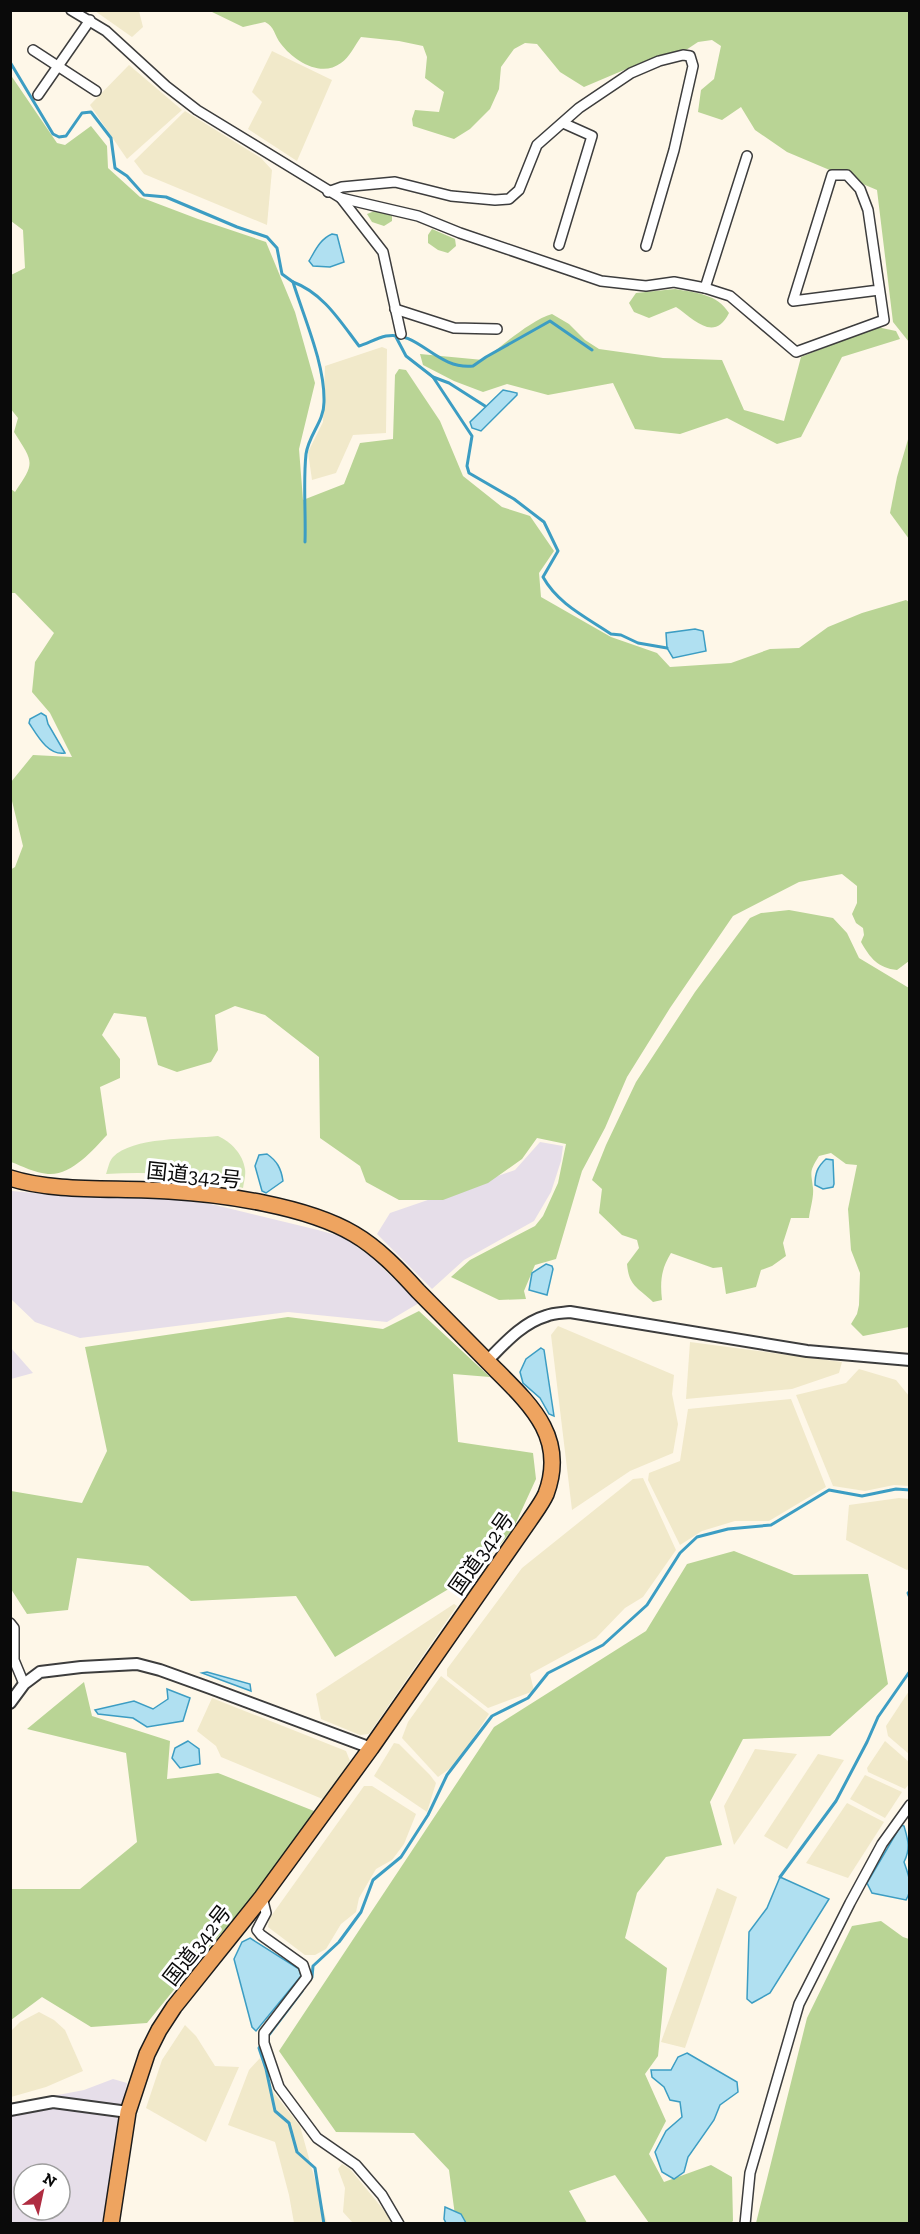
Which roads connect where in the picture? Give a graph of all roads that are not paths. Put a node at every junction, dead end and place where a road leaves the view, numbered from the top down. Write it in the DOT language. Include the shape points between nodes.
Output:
graph roads {
  1 [pos="71,10"];
  2 [pos="90,20"];
  3 [pos="33,50"];
  4 [pos="58,66"];
  5 [pos="96,91"];
  6 [pos="38,95"];
  7 [pos="563,123"];
  8 [pos="747,156"];
  9 [pos="328,192"];
  10 [pos="341,198"];
  11 [pos="559,245"];
  12 [pos="646,246"];
  13 [pos="705,288"];
  14 [pos="879,290"];
  15 [pos="395,309"];
  16 [pos="497,329"];
  17 [pos="401,333"];
  18 [pos="10,1178"];
  19 [pos="909,1360"];
  20 [pos="486,1361"];
  21 [pos="10,1623"];
  22 [pos="24,1684"];
  23 [pos="10,1703"];
  24 [pos="371,1748"];
  25 [pos="909,1805"];
  26 [pos="262,1897"];
  27 [pos="10,2110"];
  28 [pos="128,2112"];
  29 [pos="111,2223"];
  30 [pos="399,2223"];
  31 [pos="745,2223"];
  1 -- 2 [label="street"];
  2 -- 4 [label="street"];
  2 -- 9 [label="street" via="197,110"];
  3 -- 4 [label="street"];
  4 -- 5 [label="street"];
  4 -- 6 [label="street"];
  7 -- 9 [label="street" via="537,145 519,190 508,199 451,196 395,182"];
  7 -- 11 [label="street" via="592,136"];
  7 -- 12 [label="street" via="594,96 631,73 683,55 693,59 674,150"];
  8 -- 13 [label="street"];
  9 -- 10 [label="street"];
  10 -- 13 [label="street" via="418,216 601,281 646,285 674,282"];
  10 -- 15 [label="street" via="383,252"];
  13 -- 14 [label="street" via="730,296 796,351 884,320"];
  14 -- 14 [label="street" via="868,210 860,189 847,175 832,175 793,301"];
  15 -- 16 [label="street" via="454,328"];
  15 -- 17 [label="street"];
  18 -- 20 [label="highway, 国道342号" via="38,1185 219,1197 330,1223 353,1233 380,1254"];
  19 -- 20 [label="street" via="807,1351 570,1312 530,1323"];
  20 -- 24 [label="highway, 国道342号" via="523,1397 543,1425 550,1442 552,1467 546,1495"];
  21 -- 22 [label="street" via="14,1628 14,1660"];
  22 -- 23 [label="street"];
  22 -- 24 [label="street" via="40,1672 137,1664"];
  24 -- 26 [label="highway, 国道342号"];
  25 -- 31 [label="street" via="882,1844 799,2004 750,2173"];
  26 -- 28 [label="highway, 国道342号" via="159,2030"];
  26 -- 30 [label="street" via="266,1913 257,1930 303,1965 307,1977 264,2033 279,2087 316,2138 356,2164 382,2194"];
  27 -- 28 [label="street" via="53,2102"];
  28 -- 29 [label="highway, 国道342号"];
}
